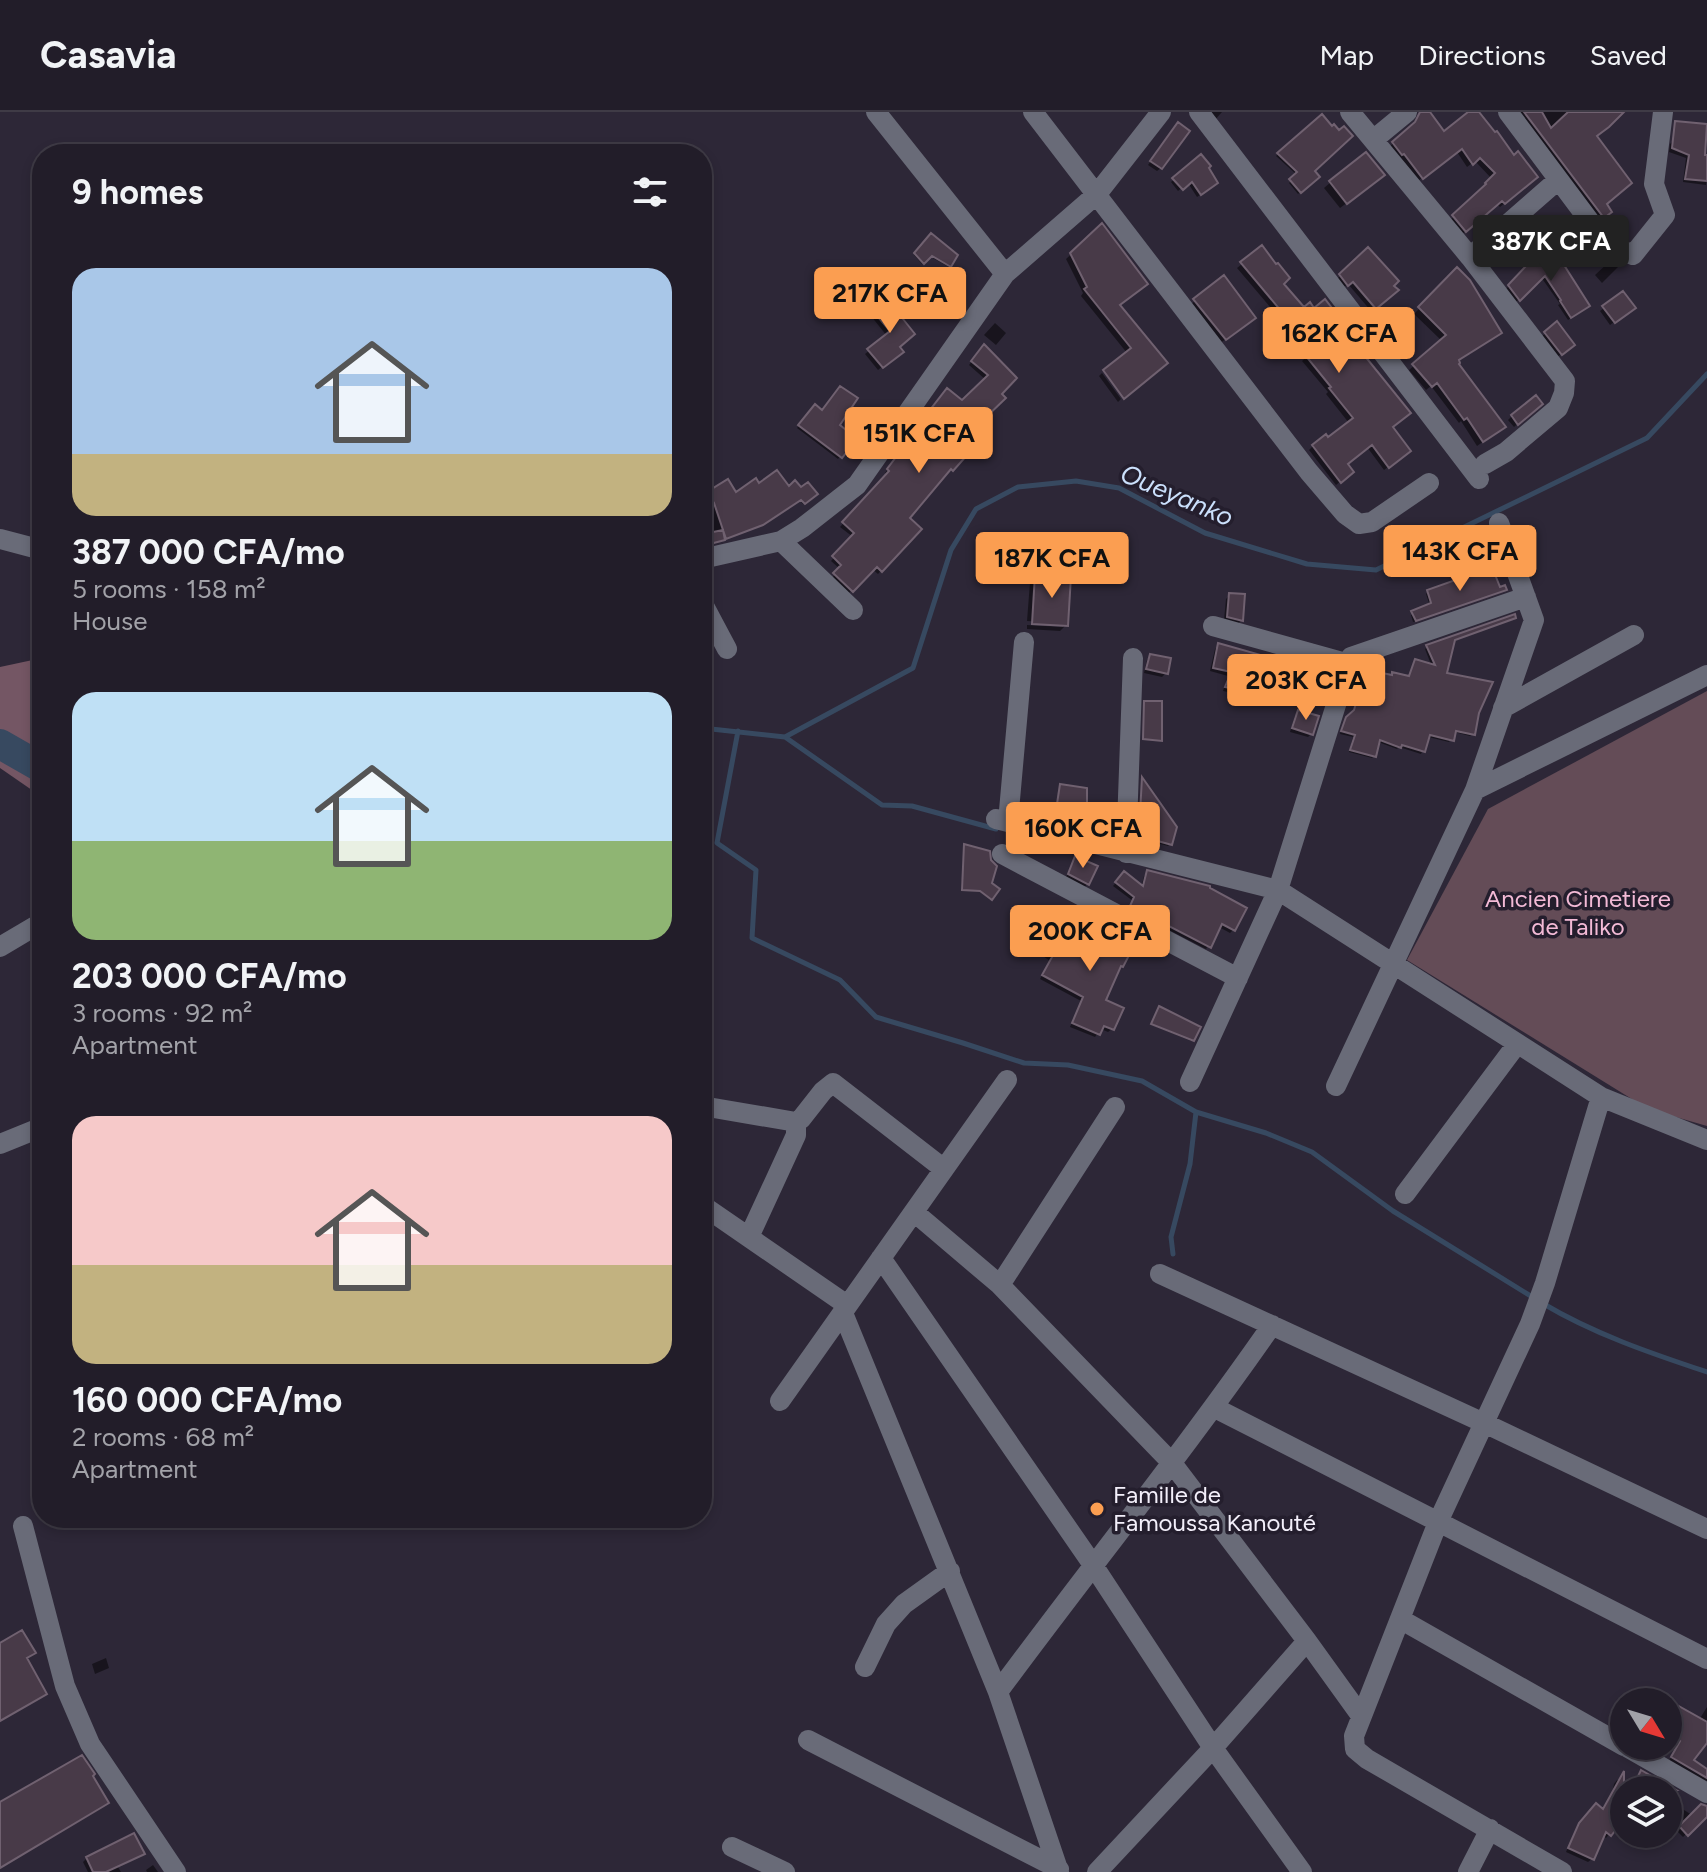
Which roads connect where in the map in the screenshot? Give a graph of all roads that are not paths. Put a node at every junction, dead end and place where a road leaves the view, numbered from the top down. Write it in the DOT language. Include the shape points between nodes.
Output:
graph roads {
  1 [pos="876,112"];
  2 [pos="1033,112"];
  3 [pos="1161,112"];
  4 [pos="1199,112"];
  5 [pos="1350,112"];
  6 [pos="1407,112"];
  7 [pos="1508,112"];
  8 [pos="1663,112"];
  9 [pos="1373,140"];
  10 [pos="1558,180"];
  11 [pos="1097,194"];
  12 [pos="1470,257"];
  13 [pos="1005,274"];
  14 [pos="1429,483"];
  15 [pos="1499,523"];
  16 [pos="0,539"];
  17 [pos="781,541"];
  18 [pos="32,547"];
  19 [pos="712,557"];
  20 [pos="1526,597"];
  21 [pos="853,610"];
  22 [pos="712,621"];
  23 [pos="1213,626"];
  24 [pos="1634,635"];
  25 [pos="1024,642"];
  26 [pos="727,649"];
  27 [pos="1133,658"];
  28 [pos="1349,664"];
  29 [pos="1707,675"];
  30 [pos="1503,708"];
  31 [pos="1475,790"];
  32 [pos="1126,853"];
  33 [pos="1002,854"];
  34 [pos="1278,890"];
  35 [pos="32,928"];
  36 [pos="0,947"];
  37 [pos="1393,964"];
  38 [pos="1238,978"];
  39 [pos="1517,1044"];
  40 [pos="1007,1080"];
  41 [pos="1190,1082"];
  42 [pos="1336,1086"];
  43 [pos="1601,1097"];
  44 [pos="1115,1107"];
  45 [pos="712,1108"];
  46 [pos="796,1122"];
  47 [pos="32,1131"];
  48 [pos="1707,1140"];
  49 [pos="0,1144"];
  50 [pos="944,1169"];
  51 [pos="1405,1194"];
  52 [pos="712,1212"];
  53 [pos="914,1212"];
  54 [pos="749,1237"];
  55 [pos="881,1258"];
  56 [pos="1160,1274"];
  57 [pos="1000,1285"];
  58 [pos="845,1309"];
  59 [pos="1272,1325"];
  60 [pos="780,1401"];
  61 [pos="1215,1408"];
  62 [pos="1484,1423"];
  63 [pos="1172,1463"];
  64 [pos="1438,1522"];
  65 [pos="23,1526"];
  66 [pos="1707,1529"];
  67 [pos="1093,1565"];
  68 [pos="950,1571"];
  69 [pos="1400,1619"];
  70 [pos="1307,1641"];
  71 [pos="1707,1659"];
  72 [pos="865,1667"];
  73 [pos="998,1692"];
  74 [pos="1361,1716"];
  75 [pos="1610,1738"];
  76 [pos="808,1740"];
  77 [pos="1213,1748"];
  78 [pos="1649,1760"];
  79 [pos="1707,1793"];
  80 [pos="1490,1829"];
  81 [pos="732,1847"];
  82 [pos="1106,1869"];
  83 [pos="1059,1870"];
  84 [pos="176,1872"];
  85 [pos="785,1872"];
  86 [pos="1302,1872"];
  87 [pos="1468,1872"];
  88 [pos="1562,1872"];
  1 -- 13 [label="street"];
  2 -- 11 [label="street"];
  3 -- 11 [label="street"];
  4 -- 12 [label="street" via="1482,472 1558,408 1565,381"];
  5 -- 9 [label="street"];
  6 -- 9 [label="street"];
  7 -- 10 [label="street"];
  8 -- 10 [label="street" via="1654,184 1665,215 1633,255 1606,243"];
  9 -- 12 [label="street"];
  10 -- 12 [label="street"];
  11 -- 13 [label="street"];
  11 -- 14 [label="street" via="1345,514 1359,524 1372,522"];
  13 -- 17 [label="street" via="857,485"];
  15 -- 20 [label="street"];
  16 -- 18 [label="street"];
  17 -- 19 [label="street"];
  17 -- 21 [label="street"];
  20 -- 28 [label="street" via="1351,657"];
  20 -- 30 [label="street" via="1534,620"];
  22 -- 26 [label="street"];
  23 -- 28 [label="street"];
  24 -- 30 [label="street"];
  25 -- 32 [label="street" via="1002,820"];
  27 -- 32 [label="street"];
  28 -- 34 [label="street"];
  29 -- 31 [label="street"];
  30 -- 31 [label="street"];
  31 -- 37 [label="street"];
  32 -- 34 [label="street"];
  33 -- 38 [label="street"];
  34 -- 37 [label="street"];
  34 -- 38 [label="street"];
  35 -- 36 [label="street"];
  37 -- 39 [label="street"];
  37 -- 42 [label="street"];
  38 -- 41 [label="street"];
  39 -- 43 [label="street"];
  39 -- 51 [label="street"];
  40 -- 50 [label="street"];
  43 -- 48 [label="street"];
  43 -- 62 [label="street" via="1545,1283"];
  44 -- 57 [label="street"];
  45 -- 46 [label="street"];
  46 -- 50 [label="street" via="833,1083"];
  46 -- 54 [label="street" via="796,1135"];
  47 -- 49 [label="street"];
  50 -- 53 [label="street"];
  52 -- 54 [label="street"];
  53 -- 55 [label="street"];
  53 -- 57 [label="street"];
  54 -- 58 [label="street"];
  55 -- 58 [label="street"];
  55 -- 67 [label="street"];
  56 -- 59 [label="street"];
  57 -- 63 [label="street"];
  58 -- 60 [label="street"];
  58 -- 68 [label="street"];
  59 -- 61 [label="street"];
  59 -- 62 [label="street"];
  61 -- 63 [label="street"];
  61 -- 64 [label="street"];
  62 -- 64 [label="street"];
  62 -- 66 [label="street"];
  63 -- 67 [label="street"];
  63 -- 70 [label="street"];
  64 -- 69 [label="street"];
  64 -- 71 [label="street"];
  65 -- 84 [label="street" via="65,1686 90,1744"];
  67 -- 73 [label="street"];
  67 -- 77 [label="street"];
  68 -- 72 [label="street" via="886,1624"];
  68 -- 73 [label="street"];
  69 -- 74 [label="street"];
  69 -- 75 [label="street"];
  70 -- 74 [label="street"];
  70 -- 77 [label="street"];
  73 -- 83 [label="street"];
  74 -- 80 [label="street" via="1355,1749"];
  76 -- 83 [label="street"];
  77 -- 82 [label="street"];
  77 -- 86 [label="street"];
  78 -- 79 [label="street"];
  80 -- 87 [label="street"];
  80 -- 88 [label="street"];
  81 -- 85 [label="street"];
}
